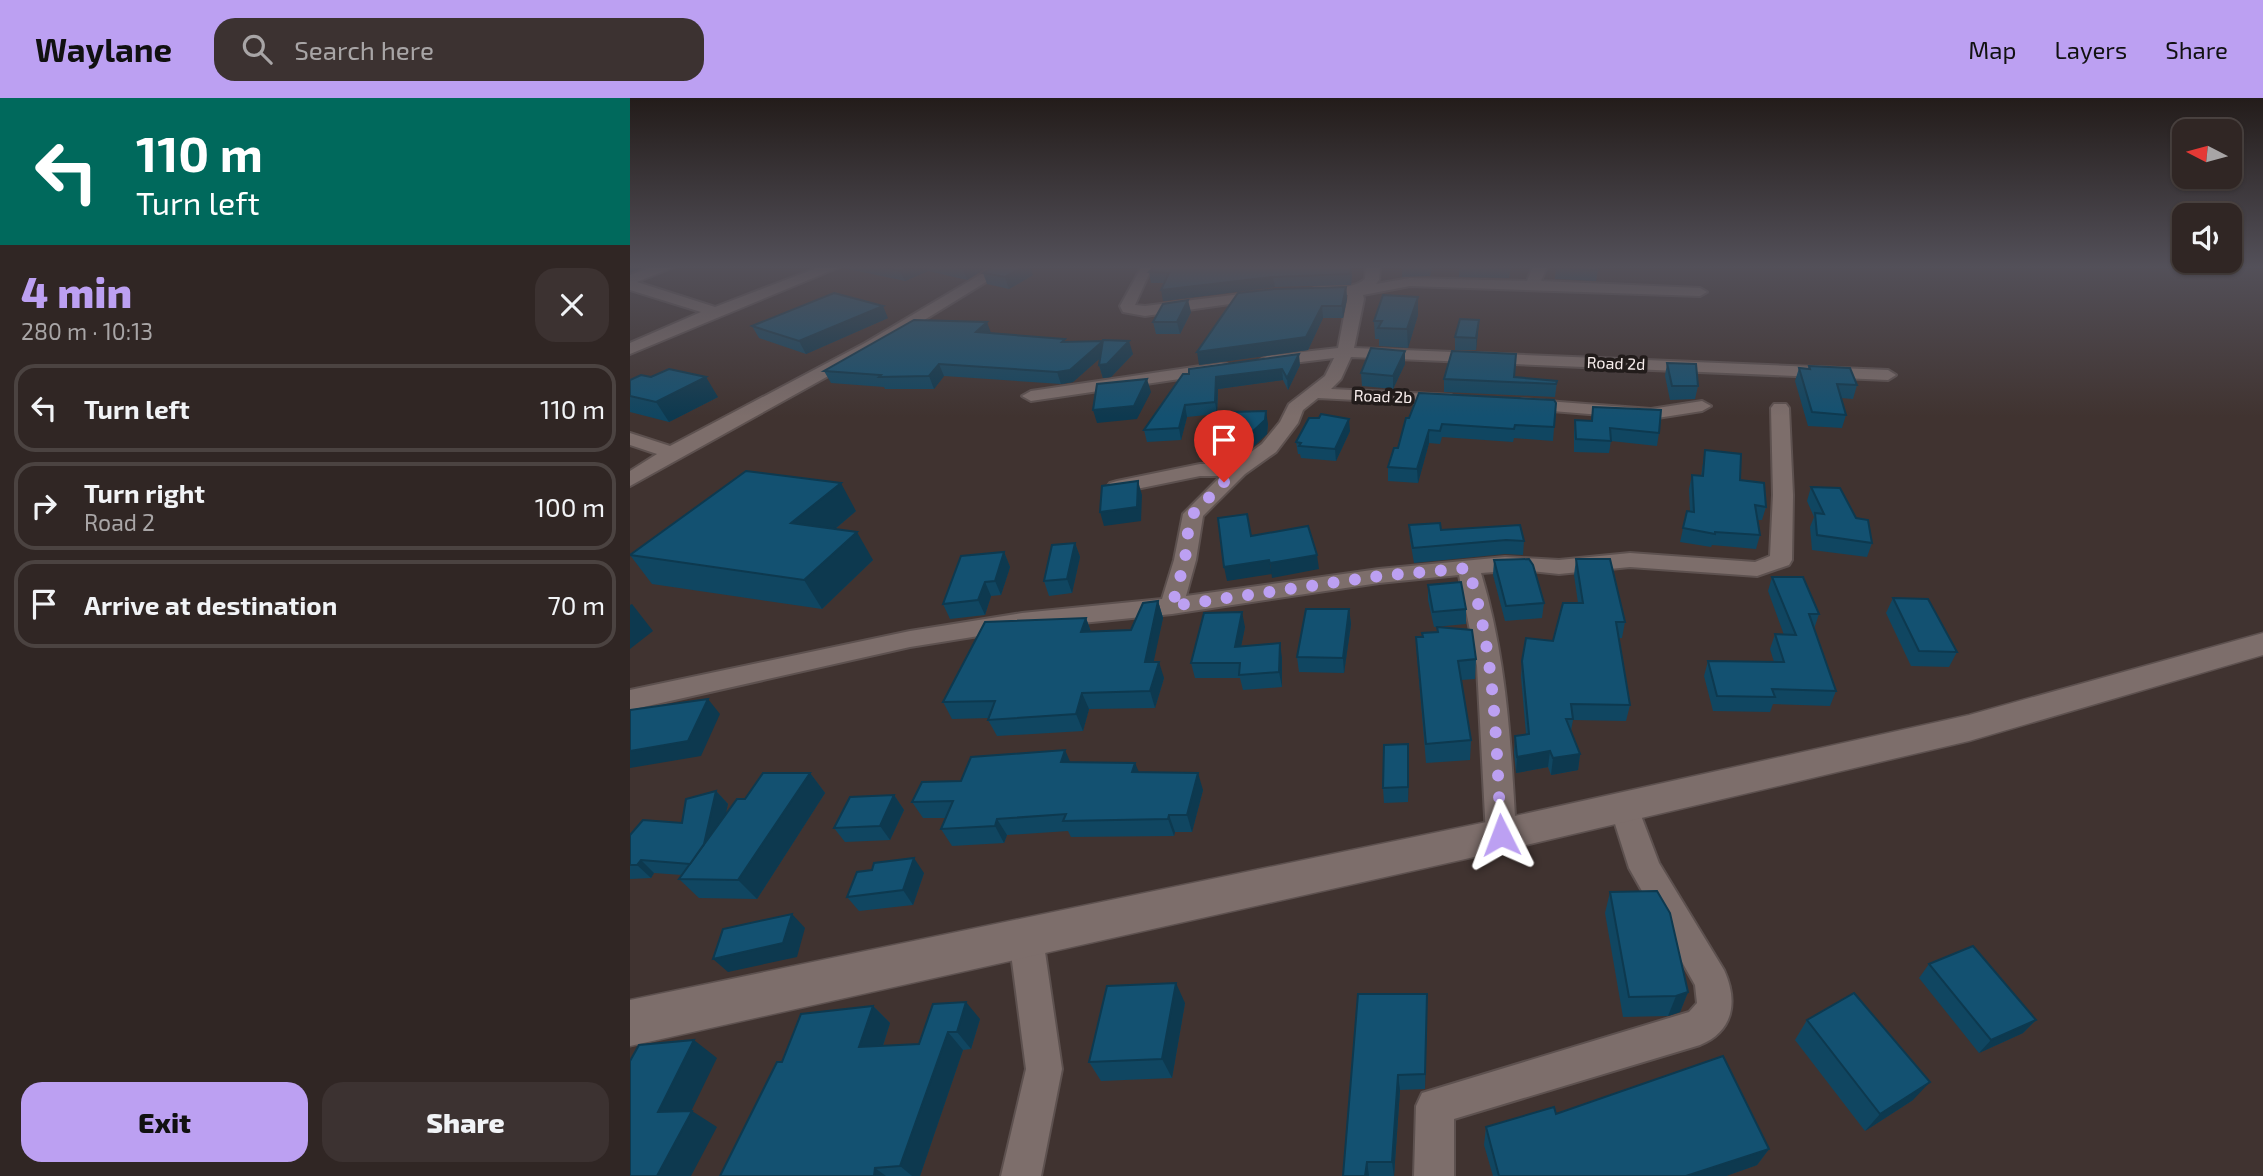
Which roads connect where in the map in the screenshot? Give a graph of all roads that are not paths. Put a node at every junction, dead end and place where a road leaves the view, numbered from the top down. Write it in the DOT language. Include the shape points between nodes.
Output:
graph roads {
  1 [pos="706,316"];
  2 [pos="917,316"];
  3 [pos="1351,316"];
  4 [pos="630,349"];
  5 [pos="1345,352"];
  6 [pos="1888,375"];
  7 [pos="1315,393"];
  8 [pos="1031,396"];
  9 [pos="1469,401"];
  10 [pos="1504,403"];
  11 [pos="1702,406"];
  12 [pos="1780,408"];
  13 [pos="630,439"];
  14 [pos="672,453"];
  15 [pos="1238,470"];
  16 [pos="630,480"];
  17 [pos="1116,487"];
  18 [pos="1468,568"];
  19 [pos="1172,606"];
  20 [pos="2263,644"];
  21 [pos="630,700"];
  22 [pos="1624,805"];
  23 [pos="1501,835"];
  24 [pos="1026,938"];
  25 [pos="630,1023"];
  26 [pos="1021,1176"];
  27 [pos="1434,1176"];
  1 -- 4 [label="street"];
  2 -- 14 [label="street" via="872,346"];
  3 -- 5 [label="street"];
  5 -- 6 [label="street, Road 2d"];
  5 -- 7 [label="street" via="1332,379"];
  5 -- 8 [label="street, Road 2d"];
  7 -- 9 [label="street, Road 2b"];
  7 -- 15 [label="street" via="1295,408 1289,424 1269,447"];
  10 -- 11 [label="street" via="1651,414"];
  12 -- 18 [label="street" via="1781,560 1757,569 1630,560"];
  13 -- 14 [label="street"];
  14 -- 16 [label="street"];
  15 -- 17 [label="street" via="1200,470"];
  15 -- 19 [label="street" via="1193,514"];
  18 -- 19 [label="street"];
  18 -- 23 [label="street" via="1488,650"];
  19 -- 21 [label="street" via="1022,621 910,639"];
  20 -- 22 [label="street" via="1969,728"];
  22 -- 23 [label="street"];
  22 -- 27 [label="street" via="1646,868 1712,982 1715,1009 1700,1027 1435,1106"];
  23 -- 24 [label="street"];
  24 -- 25 [label="street"];
  24 -- 26 [label="street" via="1044,1069"];
}
